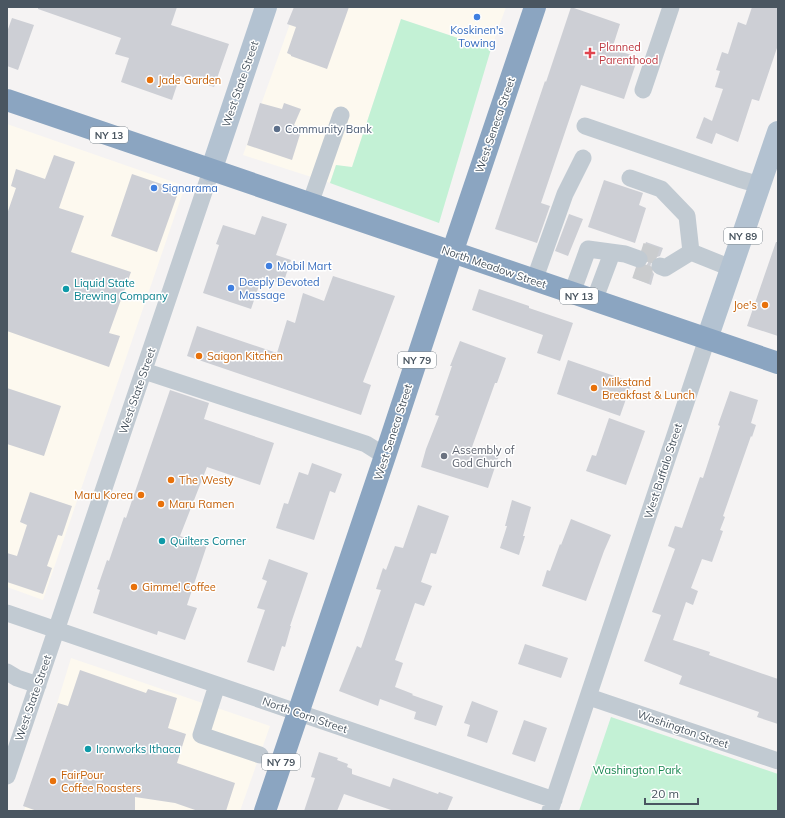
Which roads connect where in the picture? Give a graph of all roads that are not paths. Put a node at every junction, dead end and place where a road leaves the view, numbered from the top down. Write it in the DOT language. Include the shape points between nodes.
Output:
graph roads {
  1 [pos="266,7"];
  2 [pos="535,7"];
  3 [pos="671,7"];
  4 [pos="643,90"];
  5 [pos="7,100"];
  6 [pos="340,115"];
  7 [pos="585,126"];
  8 [pos="778,132"];
  9 [pos="583,158"];
  10 [pos="211,171"];
  11 [pos="630,178"];
  12 [pos="760,185"];
  13 [pos="310,204"];
  14 [pos="691,252"];
  15 [pos="452,253"];
  16 [pos="661,267"];
  17 [pos="732,268"];
  18 [pos="534,281"];
  19 [pos="572,293"];
  20 [pos="594,301"];
  21 [pos="707,339"];
  22 [pos="778,363"];
  23 [pos="144,371"];
  24 [pos="385,456"];
  25 [pos="7,613"];
  26 [pos="56,630"];
  27 [pos="7,672"];
  28 [pos="38,685"];
  29 [pos="217,685"];
  30 [pos="589,697"];
  31 [pos="298,712"];
  32 [pos="11,752"];
  33 [pos="260,755"];
  34 [pos="778,761"];
  35 [pos="7,776"];
  36 [pos="552,805"];
  37 [pos="265,811"];
  1 -- 10 [label="main road, West State Street"];
  2 -- 15 [label="highway, West Seneca Street / NY 79"];
  3 -- 4 [label="street"];
  5 -- 10 [label="highway, NY 13"];
  6 -- 13 [label="street"];
  7 -- 12 [label="street"];
  8 -- 12 [label="main road, West Buffalo Street / NY 89"];
  9 -- 18 [label="street" via="565,194"];
  10 -- 13 [label="highway, North Meadow Street / NY 13"];
  10 -- 23 [label="street, West State Street"];
  11 -- 14 [label="street" via="661,189 687,216"];
  12 -- 17 [label="main road, West Buffalo Street / NY 89"];
  13 -- 15 [label="highway, North Meadow Street / NY 13"];
  14 -- 16 [label="street"];
  14 -- 17 [label="street"];
  15 -- 18 [label="highway, North Meadow Street / NY 13"];
  15 -- 24 [label="highway, West Seneca Street / NY 79"];
  17 -- 21 [label="main road, West Buffalo Street / NY 89"];
  18 -- 19 [label="highway, North Meadow Street / NY 13"];
  19 -- 20 [label="highway, North Meadow Street / NY 13"];
  19 -- 20 [label="street" via="588,249 630,257"];
  20 -- 21 [label="highway, North Meadow Street / NY 13"];
  21 -- 22 [label="highway, North Meadow Street / NY 13"];
  21 -- 30 [label="street, West Buffalo Street"];
  23 -- 24 [label="street" via="366,444"];
  23 -- 26 [label="street, West State Street"];
  24 -- 31 [label="highway, West Seneca Street / NY 79"];
  25 -- 26 [label="street, North Corn Street"];
  26 -- 28 [label="street, West State Street"];
  26 -- 29 [label="street, North Corn Street"];
  27 -- 28 [label="street"];
  28 -- 32 [label="street, West State Street"];
  29 -- 31 [label="street, North Corn Street"];
  29 -- 33 [label="street" via="201,735"];
  30 -- 34 [label="street, Washington Street"];
  30 -- 36 [label="street, West Buffalo Street"];
  31 -- 36 [label="street, North Corn Street"];
  31 -- 37 [label="highway, West Seneca Street / NY 79"];
  32 -- 35 [label="street, West State Street"];
}
